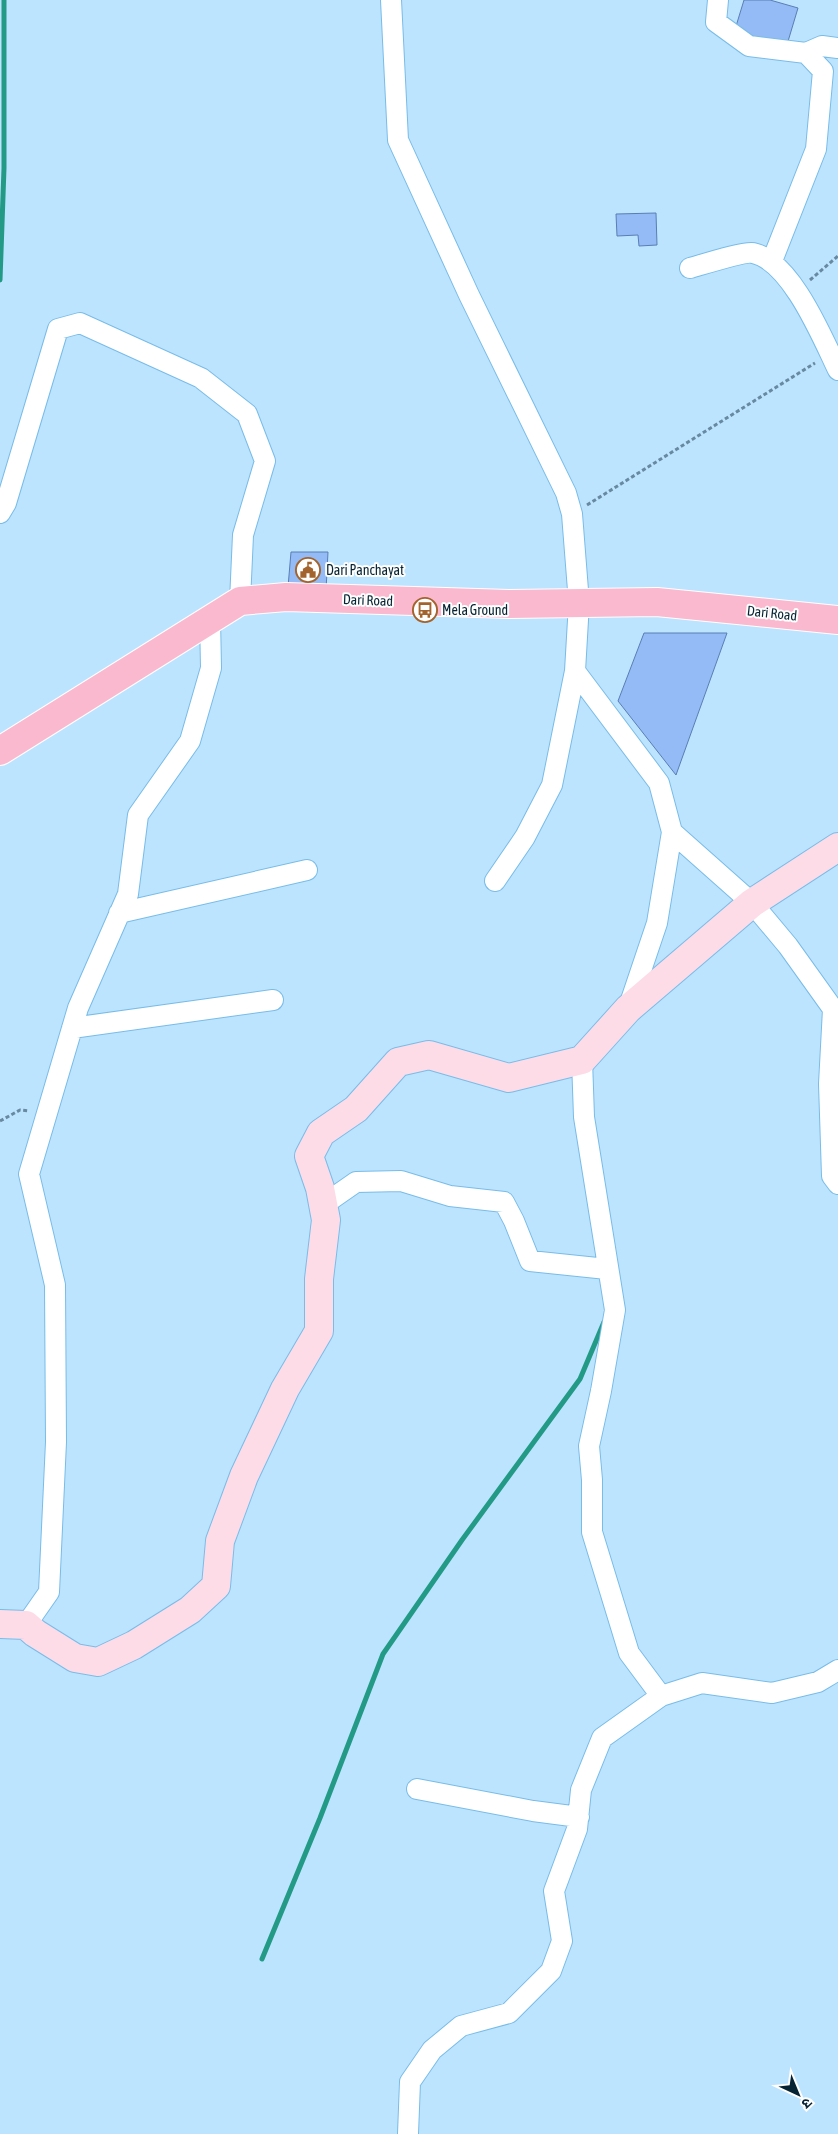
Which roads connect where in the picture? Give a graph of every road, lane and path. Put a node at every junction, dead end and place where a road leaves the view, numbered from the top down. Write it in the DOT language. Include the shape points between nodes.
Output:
graph roads {
  1 [pos="391,0"];
  2 [pos="718,0"];
  3 [pos="838,48"];
  4 [pos="806,52"];
  5 [pos="838,256"];
  6 [pos="772,261"];
  7 [pos="690,268"];
  8 [pos="797,291"];
  9 [pos="834,362"];
  10 [pos="0,513"];
  11 [pos="572,514"];
  12 [pos="240,601"];
  13 [pos="580,603"];
  14 [pos="210,618"];
  15 [pos="838,620"];
  16 [pos="575,670"];
  17 [pos="0,751"];
  18 [pos="672,832"];
  19 [pos="838,847"];
  20 [pos="307,870"];
  21 [pos="495,881"];
  22 [pos="752,903"];
  23 [pos="119,913"];
  24 [pos="273,1000"];
  25 [pos="628,1009"];
  26 [pos="72,1028"];
  27 [pos="582,1060"];
  28 [pos="47,1112"];
  29 [pos="0,1121"];
  30 [pos="838,1184"];
  31 [pos="323,1205"];
  32 [pos="608,1269"];
  33 [pos="13,1624"];
  34 [pos="838,1670"];
  35 [pos="661,1696"];
  36 [pos="417,1789"];
  37 [pos="579,1816"];
  38 [pos="408,2134"];
  1 -- 11 [label="street" via="398,140 566,493"];
  2 -- 4 [label="street" via="716,22 748,46"];
  3 -- 4 [label="street" via="822,46"];
  4 -- 6 [label="street" via="824,71 816,149"];
  5 -- 8 [label="path"];
  6 -- 7 [label="street" via="751,252"];
  6 -- 8 [label="street"];
  8 -- 9 [label="street"];
  9 -- 11 [label="path"];
  10 -- 12 [label="street" via="6,503 58,329 80,323 200,378 246,414 265,461 243,534"];
  11 -- 13 [label="street"];
  12 -- 13 [label="main road, Dari Road" via="286,597"];
  12 -- 14 [label="main road, Dari Road"];
  13 -- 15 [label="main road, Dari Road" via="657,602"];
  13 -- 16 [label="street"];
  14 -- 17 [label="main road, Dari Road"];
  14 -- 23 [label="street" via="211,668 190,741 138,815 128,894"];
  16 -- 18 [label="street" via="659,783"];
  16 -- 21 [label="street" via="552,785 525,838"];
  18 -- 22 [label="street"];
  18 -- 25 [label="street" via="657,923"];
  19 -- 22 [label="street"];
  20 -- 23 [label="street"];
  22 -- 25 [label="street"];
  22 -- 30 [label="street" via="833,1009 829,1084 832,1176"];
  23 -- 26 [label="street"];
  24 -- 26 [label="street"];
  25 -- 27 [label="street"];
  26 -- 28 [label="street"];
  27 -- 31 [label="street" via="509,1078 429,1054 398,1062 356,1109 321,1133 309,1156"];
  27 -- 32 [label="street" via="584,1117"];
  28 -- 29 [label="path" via="20,1110"];
  28 -- 33 [label="street" via="29,1174 55,1285 56,1442 49,1592"];
  31 -- 32 [label="street" via="356,1182 401,1180 450,1196 504,1202 530,1261"];
  31 -- 33 [label="street" via="326,1220 319,1279 320,1331 285,1388 244,1476 220,1541 216,1586 190,1610 134,1645 98,1662 75,1658 35,1633"];
  32 -- 35 [label="street" via="615,1310 589,1446 592,1532 629,1653"];
  34 -- 35 [label="street" via="818,1682 772,1693 702,1683"];
  35 -- 37 [label="street" via="602,1738 581,1790"];
  36 -- 37 [label="street" via="532,1812"];
  37 -- 38 [label="street" via="554,1891 562,1941 551,1971 509,2012 461,2026 432,2050 410,2082"];
}
